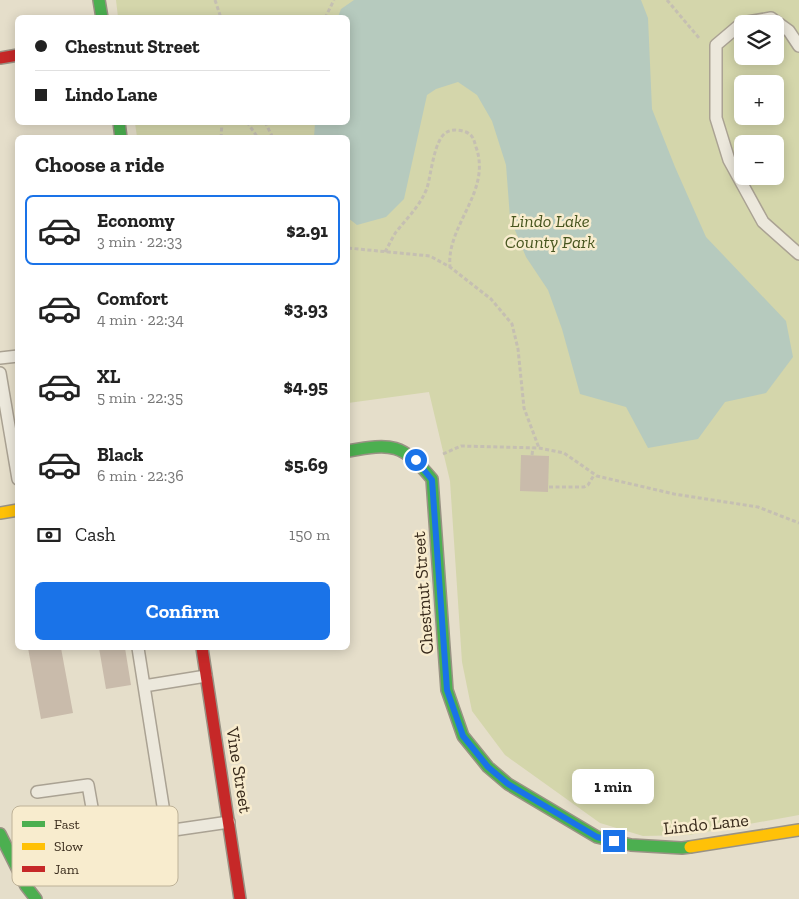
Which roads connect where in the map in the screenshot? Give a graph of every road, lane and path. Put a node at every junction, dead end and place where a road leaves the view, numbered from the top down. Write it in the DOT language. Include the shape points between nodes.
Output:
graph roads {
  1 [pos="99,0"];
  2 [pos="215,0"];
  3 [pos="334,0"];
  4 [pos="667,0"];
  5 [pos="102,15"];
  6 [pos="221,15"];
  7 [pos="326,15"];
  8 [pos="716,45"];
  9 [pos="799,46"];
  10 [pos="15,56"];
  11 [pos="0,58"];
  12 [pos="350,248"];
  13 [pos="385,252"];
  14 [pos="799,254"];
  15 [pos="450,267"];
  16 [pos="15,356"];
  17 [pos="0,358"];
  18 [pos="0,373"];
  19 [pos="533,448"];
  20 [pos="539,448"];
  21 [pos="350,451"];
  22 [pos="532,455"];
  23 [pos="15,461"];
  24 [pos="419,464"];
  25 [pos="594,475"];
  26 [pos="548,488"];
  27 [pos="15,510"];
  28 [pos="0,513"];
  29 [pos="799,523"];
  30 [pos="138,650"];
  31 [pos="202,650"];
  32 [pos="206,676"];
  33 [pos="144,686"];
  34 [pos="488,767"];
  35 [pos="37,792"];
  36 [pos="92,806"];
  37 [pos="164,806"];
  38 [pos="229,822"];
  39 [pos="178,830"];
  40 [pos="799,830"];
  41 [pos="2,839"];
  42 [pos="12,859"];
  43 [pos="26,886"];
  44 [pos="36,899"];
  45 [pos="240,899"];
  1 -- 5 [label="street"];
  2 -- 6 [label="path"];
  3 -- 7 [label="path"];
  4 -- 8 [label="path" via="698,38"];
  8 -- 9 [label="lane" via="742,23 771,18 789,32"];
  8 -- 14 [label="lane" via="716,118 729,160 763,222"];
  10 -- 11 [label="street"];
  12 -- 13 [label="path"];
  13 -- 15 [label="path" via="430,256"];
  13 -- 15 [label="path" via="418,207 442,135 460,130 473,137 480,157 478,180 454,238"];
  15 -- 20 [label="path" via="491,299 512,324 524,408"];
  16 -- 17 [label="lane"];
  18 -- 23 [label="lane"];
  19 -- 20 [label="path"];
  19 -- 22 [label="path"];
  19 -- 24 [label="path" via="461,446"];
  20 -- 25 [label="path" via="564,453"];
  21 -- 24 [label="street, Chestnut Street" via="394,446"];
  24 -- 34 [label="street, Chestnut Street" via="432,480 447,690 463,736"];
  25 -- 26 [label="path" via="584,487"];
  25 -- 29 [label="path" via="674,494 758,506"];
  27 -- 28 [label="street"];
  30 -- 33 [label="lane"];
  31 -- 32 [label="street, Vine Street"];
  32 -- 33 [label="lane"];
  32 -- 38 [label="street, Vine Street"];
  33 -- 37 [label="lane"];
  34 -- 40 [label="street, Lindo Lane" via="508,784 597,837 631,845 682,848"];
  35 -- 36 [label="lane" via="88,785"];
  38 -- 39 [label="lane"];
  38 -- 45 [label="street, Vine Street"];
  41 -- 42 [label="street"];
  43 -- 44 [label="street"];
}
